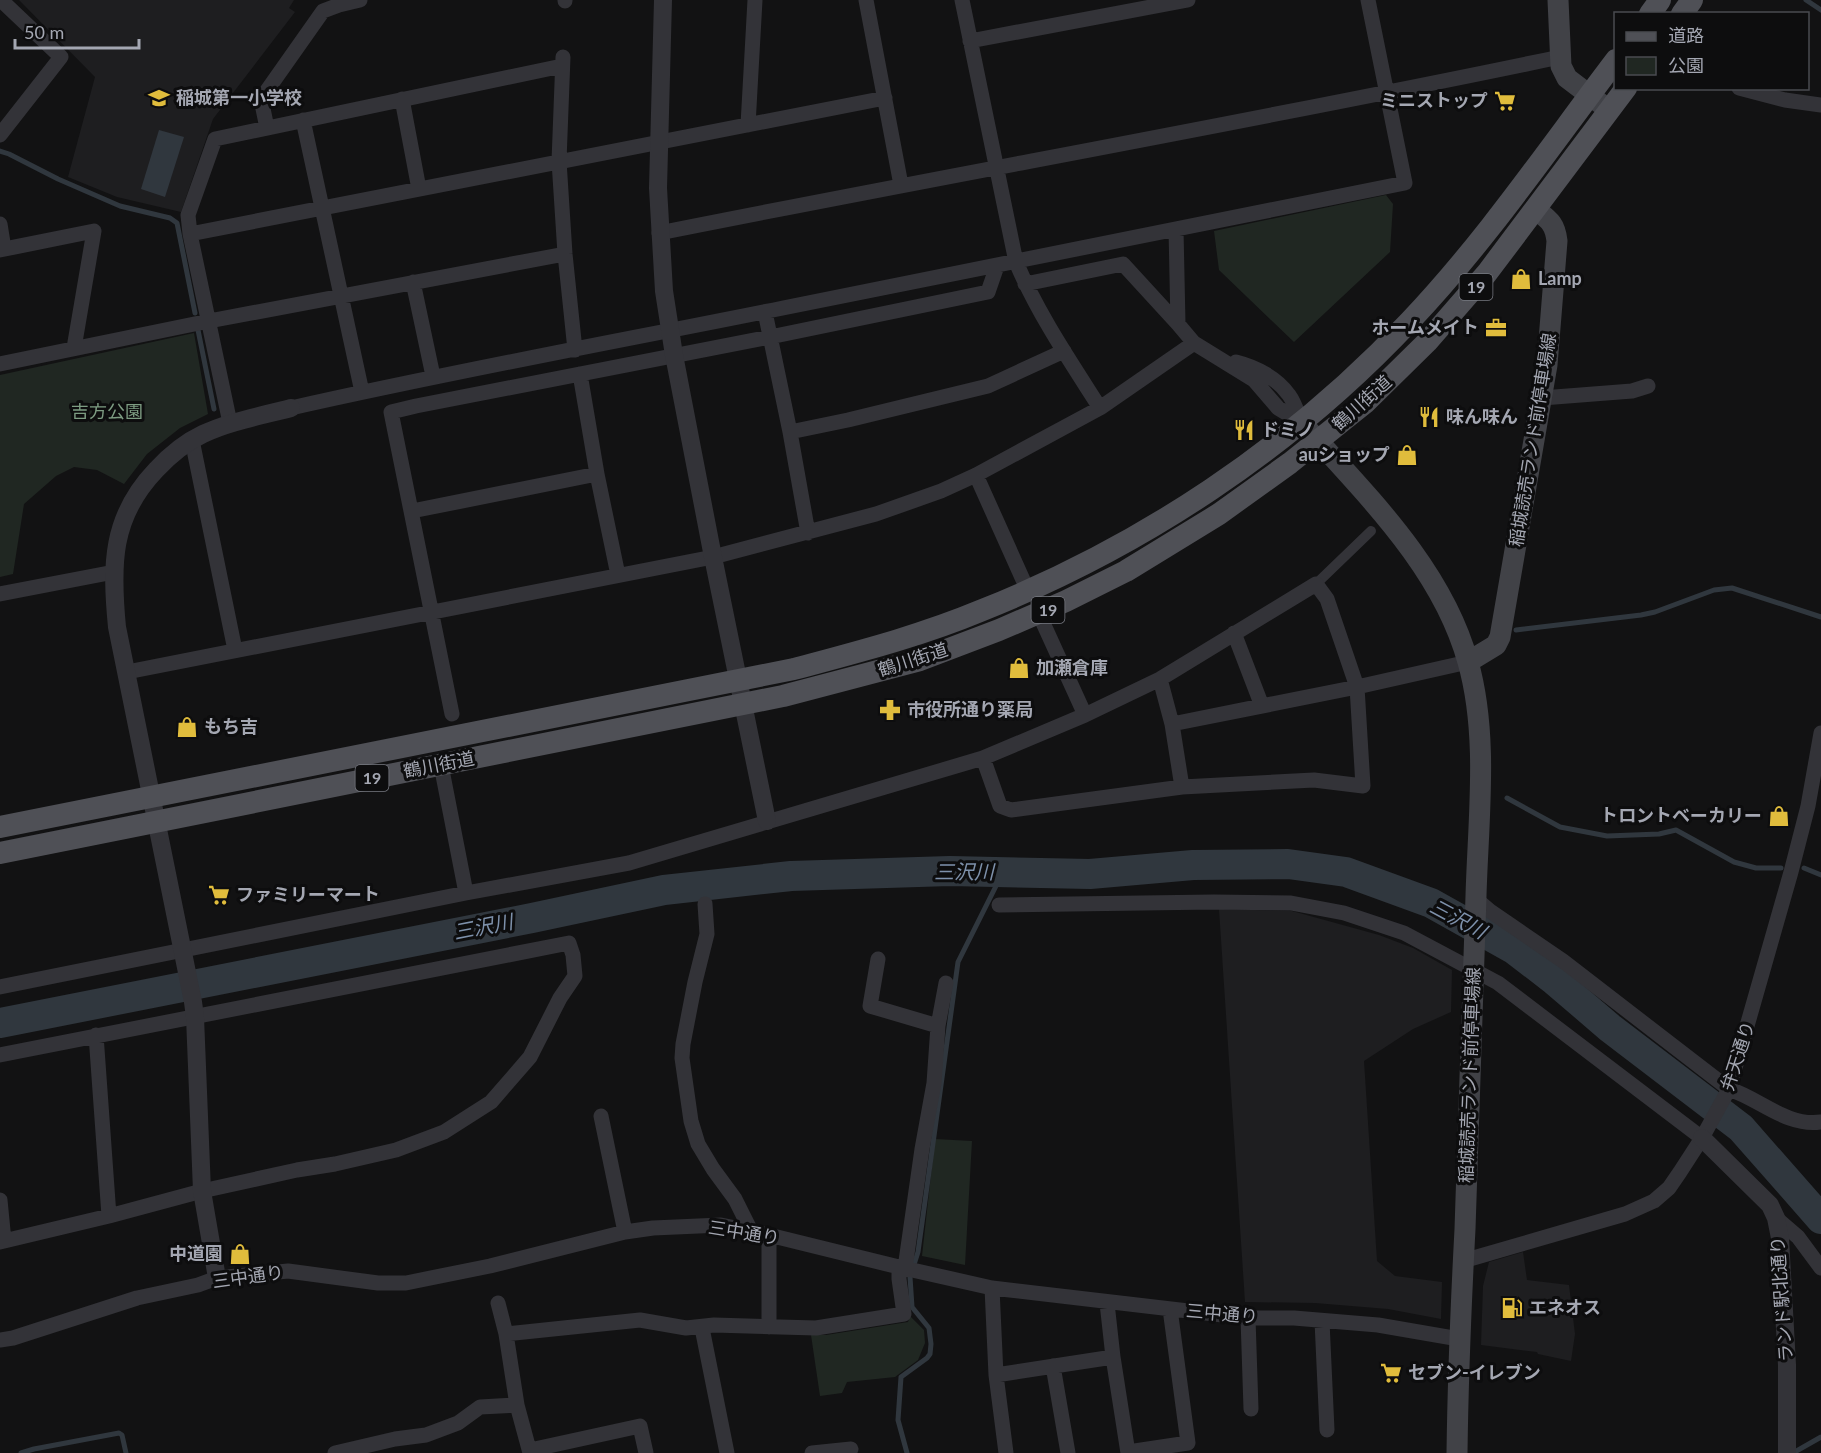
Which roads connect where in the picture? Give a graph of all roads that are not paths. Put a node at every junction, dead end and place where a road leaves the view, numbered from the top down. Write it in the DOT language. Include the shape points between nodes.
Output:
graph roads {
  1 [pos="2,0"];
  2 [pos="360,0"];
  3 [pos="663,0"];
  4 [pos="755,0"];
  5 [pos="866,0"];
  6 [pos="962,0"];
  7 [pos="1188,0"];
  8 [pos="1368,0"];
  9 [pos="1558,0"];
  10 [pos="338,2"];
  11 [pos="970,41"];
  12 [pos="1560,57"];
  13 [pos="1614,63"];
  14 [pos="1624,90"];
  15 [pos="1747,90"];
  16 [pos="1386,93"];
  17 [pos="1589,95"];
  18 [pos="885,98"];
  19 [pos="402,99"];
  20 [pos="1821,105"];
  21 [pos="1609,110"];
  22 [pos="303,120"];
  23 [pos="748,125"];
  24 [pos="267,128"];
  25 [pos="0,135"];
  26 [pos="658,142"];
  27 [pos="559,161"];
  28 [pos="997,168"];
  29 [pos="901,185"];
  30 [pos="419,189"];
  31 [pos="322,208"];
  32 [pos="1535,209"];
  33 [pos="0,224"];
  34 [pos="1176,229"];
  35 [pos="659,233"];
  36 [pos="190,234"];
  37 [pos="2,249"];
  38 [pos="565,254"];
  39 [pos="1016,262"];
  40 [pos="997,266"];
  41 [pos="413,282"];
  42 [pos="1025,284"];
  43 [pos="341,296"];
  44 [pos="765,312"];
  45 [pos="209,321"];
  46 [pos="1178,324"];
  47 [pos="670,330"];
  48 [pos="770,337"];
  49 [pos="1194,343"];
  50 [pos="604,344"];
  51 [pos="74,348"];
  52 [pos="574,350"];
  53 [pos="1064,351"];
  54 [pos="674,355"];
  55 [pos="0,364"];
  56 [pos="608,368"];
  57 [pos="580,374"];
  58 [pos="433,376"];
  59 [pos="411,382"];
  60 [pos="1648,386"];
  61 [pos="362,392"];
  62 [pos="1542,398"];
  63 [pos="416,405"];
  64 [pos="291,408"];
  65 [pos="1100,408"];
  66 [pos="1301,422"];
  67 [pos="230,423"];
  68 [pos="790,432"];
  69 [pos="192,440"];
  70 [pos="1318,441"];
  71 [pos="597,474"];
  72 [pos="976,475"];
  73 [pos="412,511"];
  74 [pos="1371,531"];
  75 [pos="808,533"];
  76 [pos="713,557"];
  77 [pos="114,572"];
  78 [pos="618,575"];
  79 [pos="1316,584"];
  80 [pos="1028,591"];
  81 [pos="0,594"];
  82 [pos="432,613"];
  83 [pos="1039,614"];
  84 [pos="1234,633"];
  85 [pos="235,650"];
  86 [pos="1468,662"];
  87 [pos="127,672"];
  88 [pos="1160,679"];
  89 [pos="739,680"];
  90 [pos="1357,687"];
  91 [pos="743,704"];
  92 [pos="1262,706"];
  93 [pos="452,714"];
  94 [pos="1085,715"];
  95 [pos="1172,724"];
  96 [pos="1821,733"];
  97 [pos="983,758"];
  98 [pos="441,765"];
  99 [pos="1182,787"];
  100 [pos="152,797"];
  101 [pos="767,821"];
  102 [pos="156,822"];
  103 [pos="0,827"];
  104 [pos="0,853"];
  105 [pos="466,893"];
  106 [pos="1476,903"];
  107 [pos="705,904"];
  108 [pos="999,905"];
  109 [pos="182,955"];
  110 [pos="878,960"];
  111 [pos="1474,962"];
  112 [pos="946,983"];
  113 [pos="0,987"];
  114 [pos="194,1009"];
  115 [pos="938,1026"];
  116 [pos="96,1035"];
  117 [pos="0,1054"];
  118 [pos="1729,1089"];
  119 [pos="601,1116"];
  120 [pos="1821,1122"];
  121 [pos="1702,1138"];
  122 [pos="202,1191"];
  123 [pos="0,1200"];
  124 [pos="109,1216"];
  125 [pos="1776,1218"];
  126 [pos="751,1231"];
  127 [pos="625,1232"];
  128 [pos="769,1235"];
  129 [pos="2,1242"];
  130 [pos="1463,1261"];
  131 [pos="904,1268"];
  132 [pos="1821,1268"];
  133 [pos="217,1278"];
  134 [pos="992,1288"];
  135 [pos="498,1303"];
  136 [pos="1107,1303"];
  137 [pos="1170,1309"];
  138 [pos="1248,1318"];
  139 [pos="1322,1320"];
  140 [pos="769,1327"];
  141 [pos="702,1328"];
  142 [pos="506,1334"];
  143 [pos="1459,1339"];
  144 [pos="0,1340"];
  145 [pos="1113,1357"];
  146 [pos="1053,1366"];
  147 [pos="996,1375"];
  148 [pos="518,1405"];
  149 [pos="1251,1409"];
  150 [pos="1327,1430"];
  151 [pos="851,1449"];
  152 [pos="530,1452"];
  153 [pos="1787,1452"];
  154 [pos="335,1453"];
  155 [pos="646,1453"];
  156 [pos="727,1453"];
  157 [pos="812,1453"];
  158 [pos="1006,1453"];
  159 [pos="1068,1453"];
  160 [pos="1128,1453"];
  161 [pos="1457,1453"];
  1 -- 25 [label="street" via="61,57"];
  2 -- 10 [label="street"];
  3 -- 26 [label="street"];
  4 -- 23 [label="street"];
  5 -- 18 [label="street"];
  6 -- 11 [label="street"];
  7 -- 11 [label="street"];
  8 -- 16 [label="street"];
  9 -- 12 [label="main road"];
  10 -- 24 [label="street" via="323,11 261,99"];
  11 -- 28 [label="street"];
  12 -- 16 [label="street"];
  12 -- 17 [label="main road" via="1567,78"];
  13 -- 17 [label="main road, 鶴川街道 / 19"];
  14 -- 21 [label="main road, 鶴川街道 / 19"];
  15 -- 20 [label="street"];
  16 -- 28 [label="street"];
  16 -- 34 [label="street" via="1405,183"];
  17 -- 21 [label="main road"];
  17 -- 66 [label="main road, 鶴川街道 / 19" via="1472,251 1428,301 1362,369"];
  18 -- 23 [label="street"];
  18 -- 29 [label="street"];
  19 -- 22 [label="street"];
  19 -- 27 [label="street" via="562,61"];
  19 -- 30 [label="street"];
  21 -- 32 [label="main road, 鶴川街道 / 19"];
  22 -- 24 [label="street"];
  22 -- 31 [label="street"];
  23 -- 26 [label="street"];
  24 -- 36 [label="street" via="215,139 188,214"];
  26 -- 27 [label="street"];
  26 -- 35 [label="street"];
  27 -- 30 [label="street"];
  27 -- 38 [label="street"];
  28 -- 29 [label="street"];
  28 -- 39 [label="street"];
  29 -- 35 [label="street"];
  30 -- 31 [label="street"];
  31 -- 36 [label="street"];
  31 -- 43 [label="street"];
  32 -- 62 [label="main road, 稲城読売ランド前停車場線" via="1556,229 1557,241"];
  32 -- 70 [label="main road, 鶴川街道 / 19" via="1487,273 1427,342 1365,403"];
  33 -- 37 [label="street"];
  34 -- 39 [label="street"];
  34 -- 46 [label="street"];
  35 -- 47 [label="street"];
  36 -- 45 [label="street"];
  37 -- 51 [label="street" via="94,231"];
  38 -- 41 [label="street"];
  38 -- 52 [label="street"];
  39 -- 40 [label="street"];
  39 -- 42 [label="street"];
  40 -- 44 [label="street"];
  40 -- 48 [label="street" via="988,291"];
  41 -- 43 [label="street"];
  41 -- 58 [label="street"];
  42 -- 46 [label="street" via="1123,264"];
  42 -- 53 [label="street"];
  43 -- 45 [label="street"];
  43 -- 61 [label="street"];
  44 -- 47 [label="street"];
  44 -- 48 [label="street"];
  45 -- 51 [label="street"];
  45 -- 67 [label="street"];
  46 -- 49 [label="street"];
  47 -- 50 [label="street"];
  47 -- 54 [label="street"];
  48 -- 54 [label="street"];
  48 -- 68 [label="street"];
  49 -- 65 [label="street"];
  49 -- 66 [label="street" via="1221,359 1261,371 1280,384 1291,397"];
  50 -- 52 [label="street"];
  50 -- 56 [label="street"];
  51 -- 55 [label="street"];
  52 -- 58 [label="street"];
  53 -- 65 [label="street"];
  53 -- 68 [label="street" via="988,386"];
  54 -- 56 [label="street"];
  54 -- 76 [label="street"];
  56 -- 57 [label="street"];
  57 -- 63 [label="street"];
  57 -- 71 [label="street"];
  58 -- 59 [label="street"];
  59 -- 61 [label="street"];
  59 -- 63 [label="street"];
  60 -- 62 [label="street" via="1622,392"];
  61 -- 64 [label="street"];
  62 -- 86 [label="main road, 稲城読売ランド前停車場線" via="1500,637 1496,645"];
  63 -- 73 [label="street" via="391,412"];
  64 -- 67 [label="street"];
  65 -- 72 [label="street"];
  66 -- 70 [label="main road, 稲城読売ランド前停車場線"];
  66 -- 80 [label="main road, 鶴川街道 / 19" via="1176,512 1117,548"];
  67 -- 69 [label="street"];
  68 -- 75 [label="street"];
  69 -- 77 [label="street" via="144,482 127,508 117,536"];
  69 -- 85 [label="street"];
  70 -- 83 [label="main road, 鶴川街道 / 19" via="1190,534"];
  70 -- 86 [label="main road, 稲城読売ランド前停車場線" via="1388,521 1424,570 1448,610"];
  71 -- 73 [label="street"];
  71 -- 78 [label="street"];
  72 -- 75 [label="street" via="876,514"];
  72 -- 80 [label="street"];
  73 -- 82 [label="street"];
  74 -- 79 [label="street"];
  75 -- 76 [label="street"];
  76 -- 78 [label="street"];
  76 -- 89 [label="street"];
  77 -- 81 [label="street"];
  77 -- 87 [label="street" via="117,627"];
  78 -- 82 [label="street"];
  79 -- 84 [label="street"];
  79 -- 90 [label="street" via="1327,599"];
  80 -- 89 [label="main road, 鶴川街道 / 19" via="942,626 869,649"];
  82 -- 85 [label="street"];
  82 -- 93 [label="street"];
  83 -- 91 [label="main road, 鶴川街道 / 19" via="920,660"];
  83 -- 94 [label="street"];
  84 -- 88 [label="street"];
  84 -- 92 [label="street"];
  85 -- 87 [label="street"];
  86 -- 90 [label="street"];
  86 -- 106 [label="main road, 稲城読売ランド前停車場線" via="1480,724"];
  87 -- 100 [label="street"];
  88 -- 94 [label="street"];
  88 -- 95 [label="street"];
  89 -- 91 [label="street"];
  89 -- 100 [label="main road, 鶴川街道 / 19"];
  90 -- 92 [label="street"];
  90 -- 99 [label="street" via="1363,786 1314,780"];
  91 -- 98 [label="main road, 鶴川街道 / 19"];
  91 -- 101 [label="street"];
  92 -- 95 [label="street"];
  94 -- 97 [label="street"];
  95 -- 99 [label="street"];
  96 -- 118 [label="street, 弁天通り" via="1791,872"];
  97 -- 99 [label="street" via="1000,806 1011,810"];
  97 -- 101 [label="street"];
  98 -- 102 [label="main road, 鶴川街道 / 19"];
  98 -- 105 [label="street"];
  100 -- 102 [label="street"];
  100 -- 103 [label="main road, 鶴川街道 / 19"];
  101 -- 105 [label="street" via="628,863"];
  102 -- 104 [label="main road, 鶴川街道 / 19"];
  102 -- 109 [label="street"];
  105 -- 109 [label="street"];
  106 -- 111 [label="main road, 稲城読売ランド前停車場線"];
  106 -- 118 [label="street" via="1563,961"];
  107 -- 126 [label="street" via="707,934 683,1044 691,1121 698,1144"];
  108 -- 111 [label="street" via="1291,903 1344,913"];
  109 -- 113 [label="street"];
  109 -- 114 [label="street"];
  110 -- 115 [label="street" via="870,1006"];
  111 -- 121 [label="street"];
  111 -- 130 [label="main road, 稲城読売ランド前停車場線"];
  112 -- 115 [label="street"];
  114 -- 116 [label="street"];
  114 -- 122 [label="street"];
  114 -- 122 [label="street" via="569,943 573,955 575,975 530,1057 491,1102 444,1132 396,1150"];
  115 -- 131 [label="street" via="934,1083"];
  116 -- 117 [label="street"];
  116 -- 124 [label="street"];
  118 -- 120 [label="street" via="1789,1119"];
  118 -- 121 [label="street, 弁天通り"];
  119 -- 127 [label="street"];
  121 -- 125 [label="street, ランド駅北通り" via="1762,1196"];
  121 -- 130 [label="street, 弁天通り" via="1669,1188 1654,1201 1625,1214"];
  122 -- 124 [label="street"];
  122 -- 133 [label="street"];
  123 -- 129 [label="street"];
  124 -- 129 [label="street"];
  125 -- 132 [label="street" via="1798,1237"];
  125 -- 153 [label="street, ランド駅北通り" via="1787,1365"];
  126 -- 127 [label="street, 三中通り" via="721,1226 653,1227"];
  126 -- 128 [label="street, 三中通り"];
  127 -- 133 [label="street, 三中通り" via="406,1283 288,1271"];
  128 -- 131 [label="street, 三中通り"];
  128 -- 140 [label="street"];
  130 -- 143 [label="main road, 稲城読売ランド前停車場線"];
  131 -- 134 [label="street, 三中通り"];
  131 -- 140 [label="street" via="899,1279 904,1314 816,1328"];
  133 -- 144 [label="street, 三中通り"];
  134 -- 136 [label="street, 三中通り"];
  134 -- 147 [label="street"];
  135 -- 142 [label="street"];
  136 -- 137 [label="street, 三中通り"];
  136 -- 145 [label="street"];
  137 -- 138 [label="street, 三中通り"];
  137 -- 160 [label="street" via="1188,1443"];
  138 -- 139 [label="street, 三中通り"];
  138 -- 149 [label="street"];
  139 -- 143 [label="street, 三中通り"];
  139 -- 150 [label="street"];
  140 -- 141 [label="street"];
  141 -- 142 [label="street" via="640,1320"];
  141 -- 156 [label="street"];
  142 -- 148 [label="street"];
  143 -- 161 [label="main road, 稲城読売ランド前停車場線"];
  145 -- 146 [label="street"];
  145 -- 160 [label="street"];
  146 -- 147 [label="street"];
  146 -- 159 [label="street"];
  147 -- 158 [label="street"];
  148 -- 152 [label="street"];
  148 -- 154 [label="street" via="480,1407 458,1423 426,1435"];
  151 -- 157 [label="street"];
  152 -- 155 [label="street" via="640,1426"];
}
